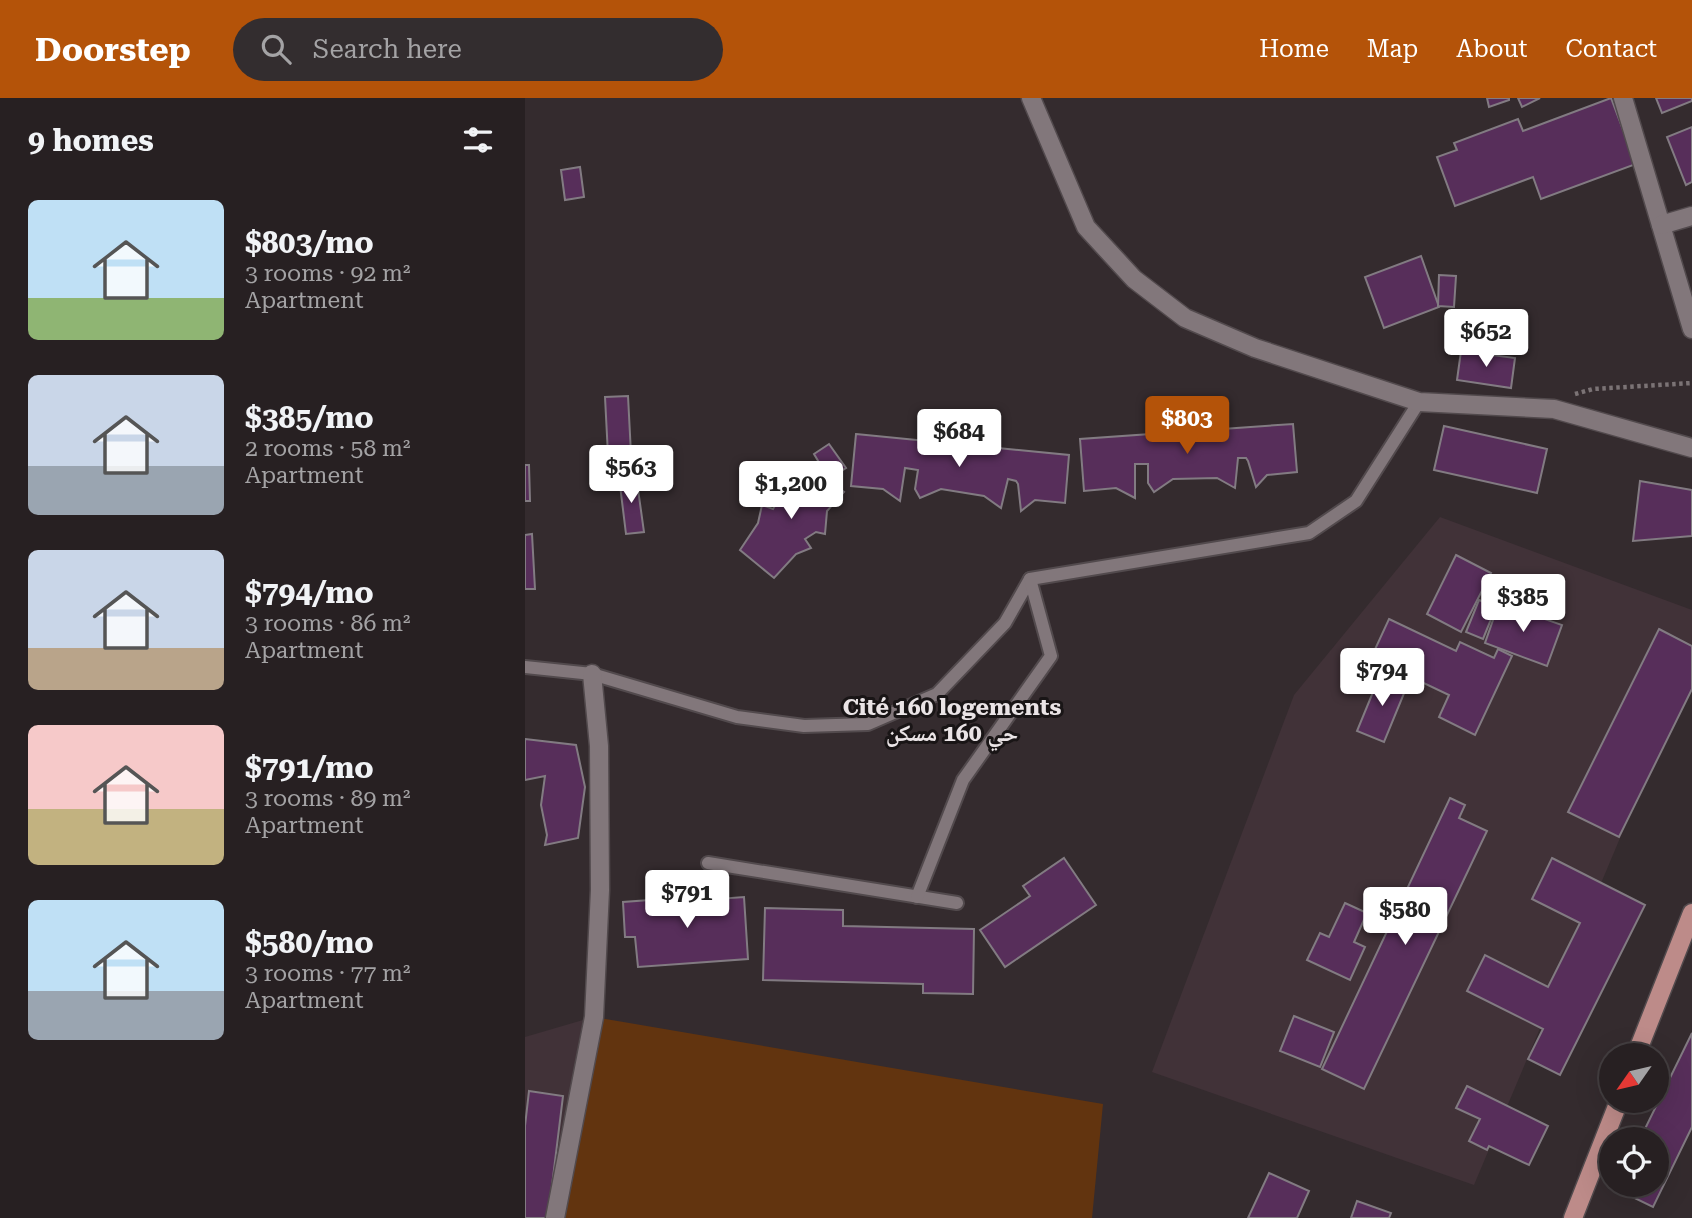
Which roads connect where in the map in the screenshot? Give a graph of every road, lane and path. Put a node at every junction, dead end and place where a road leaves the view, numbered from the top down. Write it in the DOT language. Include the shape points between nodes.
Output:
graph roads {
  1 [pos="1031,98"];
  2 [pos="1623,98"];
  3 [pos="1692,216"];
  4 [pos="1661,225"];
  5 [pos="1692,329"];
  6 [pos="1692,383"];
  7 [pos="1419,402"];
  8 [pos="1554,409"];
  9 [pos="1692,448"];
  10 [pos="1030,579"];
  11 [pos="525,667"];
  12 [pos="592,674"];
  13 [pos="708,863"];
  14 [pos="917,897"];
  15 [pos="957,903"];
  16 [pos="1692,913"];
  17 [pos="1641,1043"];
  18 [pos="1614,1113"];
  19 [pos="555,1218"];
  20 [pos="1573,1218"];
  1 -- 7 [label="street" via="1086,227 1134,279 1185,318 1255,348"];
  2 -- 4 [label="street"];
  3 -- 4 [label="street"];
  4 -- 5 [label="street"];
  6 -- 8 [label="path" via="1593,389 1572,395"];
  7 -- 8 [label="street"];
  7 -- 10 [label="lane" via="1356,501 1309,533"];
  8 -- 9 [label="street"];
  10 -- 12 [label="lane" via="1005,623 937,694 868,724 804,726 737,717"];
  10 -- 14 [label="lane" via="1051,656 963,780"];
  11 -- 12 [label="lane"];
  12 -- 19 [label="street" via="599,759 595,1006"];
  13 -- 14 [label="lane"];
  14 -- 15 [label="lane"];
  16 -- 17 [label="main road"];
  18 -- 20 [label="main road"];
}
